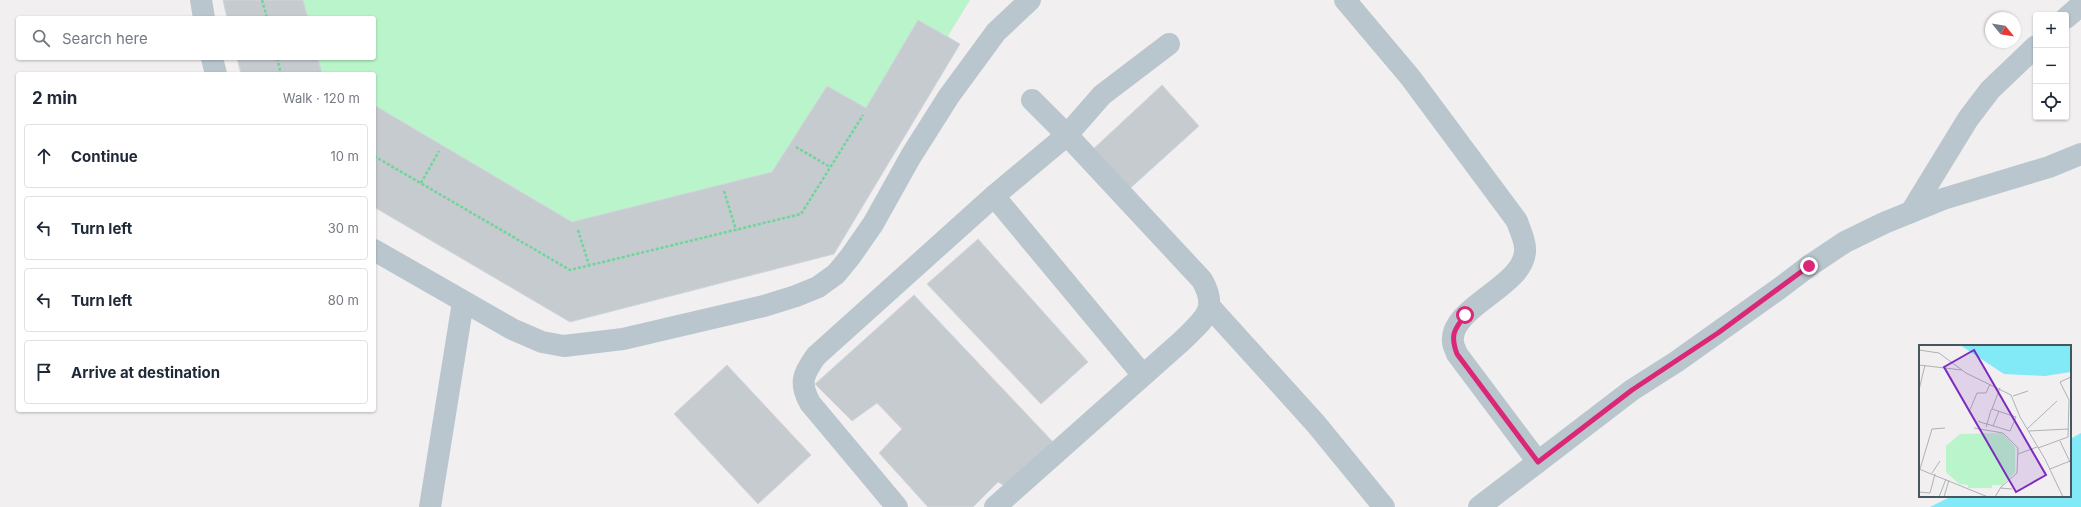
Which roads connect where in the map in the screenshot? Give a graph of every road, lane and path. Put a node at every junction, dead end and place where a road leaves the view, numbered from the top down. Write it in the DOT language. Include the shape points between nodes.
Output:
graph roads {
  1 [pos="201,0"];
  2 [pos="262,0"];
  3 [pos="1030,0"];
  4 [pos="1345,0"];
  5 [pos="2081,5"];
  6 [pos="2069,15"];
  7 [pos="204,16"];
  8 [pos="266,16"];
  9 [pos="1169,44"];
  10 [pos="2034,48"];
  11 [pos="212,60"];
  12 [pos="278,60"];
  13 [pos="216,72"];
  14 [pos="280,72"];
  15 [pos="1032,100"];
  16 [pos="863,114"];
  17 [pos="1067,135"];
  18 [pos="796,147"];
  19 [pos="439,151"];
  20 [pos="2081,154"];
  21 [pos="376,157"];
  22 [pos="830,167"];
  23 [pos="421,184"];
  24 [pos="724,191"];
  25 [pos="994,196"];
  26 [pos="1911,212"];
  27 [pos="578,230"];
  28 [pos="736,230"];
  29 [pos="376,251"];
  30 [pos="589,265"];
  31 [pos="463,302"];
  32 [pos="1210,307"];
  33 [pos="1142,374"];
  34 [pos="1538,462"];
  35 [pos="430,507"];
  36 [pos="897,507"];
  37 [pos="995,507"];
  38 [pos="1384,507"];
  39 [pos="1478,507"];
  1 -- 7 [label="street"];
  2 -- 8 [label="path"];
  3 -- 31 [label="street" via="996,32 976,59 929,127 861,242 836,274 818,287 764,306 662,330 623,339 564,346 542,342 512,329"];
  4 -- 34 [label="street" via="1410,77 1517,221 1524,238 1522,265 1512,278 1465,315 1456,327 1452,341 1457,354"];
  5 -- 6 [label="street"];
  9 -- 17 [label="street" via="1102,95"];
  10 -- 26 [label="street" via="1990,90 1968,119"];
  11 -- 13 [label="street"];
  12 -- 14 [label="path"];
  15 -- 17 [label="street"];
  16 -- 22 [label="path"];
  17 -- 25 [label="street"];
  17 -- 32 [label="street" via="1202,280 1209,293"];
  18 -- 22 [label="path"];
  19 -- 23 [label="path"];
  20 -- 26 [label="street"];
  21 -- 23 [label="path"];
  22 -- 28 [label="path" via="801,214"];
  23 -- 30 [label="path" via="570,270"];
  24 -- 28 [label="path"];
  25 -- 33 [label="street"];
  25 -- 36 [label="street" via="816,356 807,368 803,380 804,393 810,403"];
  26 -- 34 [label="street" via="1845,242 1809,266 1718,333 1632,390"];
  27 -- 30 [label="path"];
  28 -- 30 [label="path"];
  29 -- 31 [label="street"];
  31 -- 35 [label="street"];
  32 -- 33 [label="street" via="1187,335"];
  32 -- 38 [label="street" via="1316,424"];
  33 -- 37 [label="street"];
  34 -- 39 [label="street"];
}
